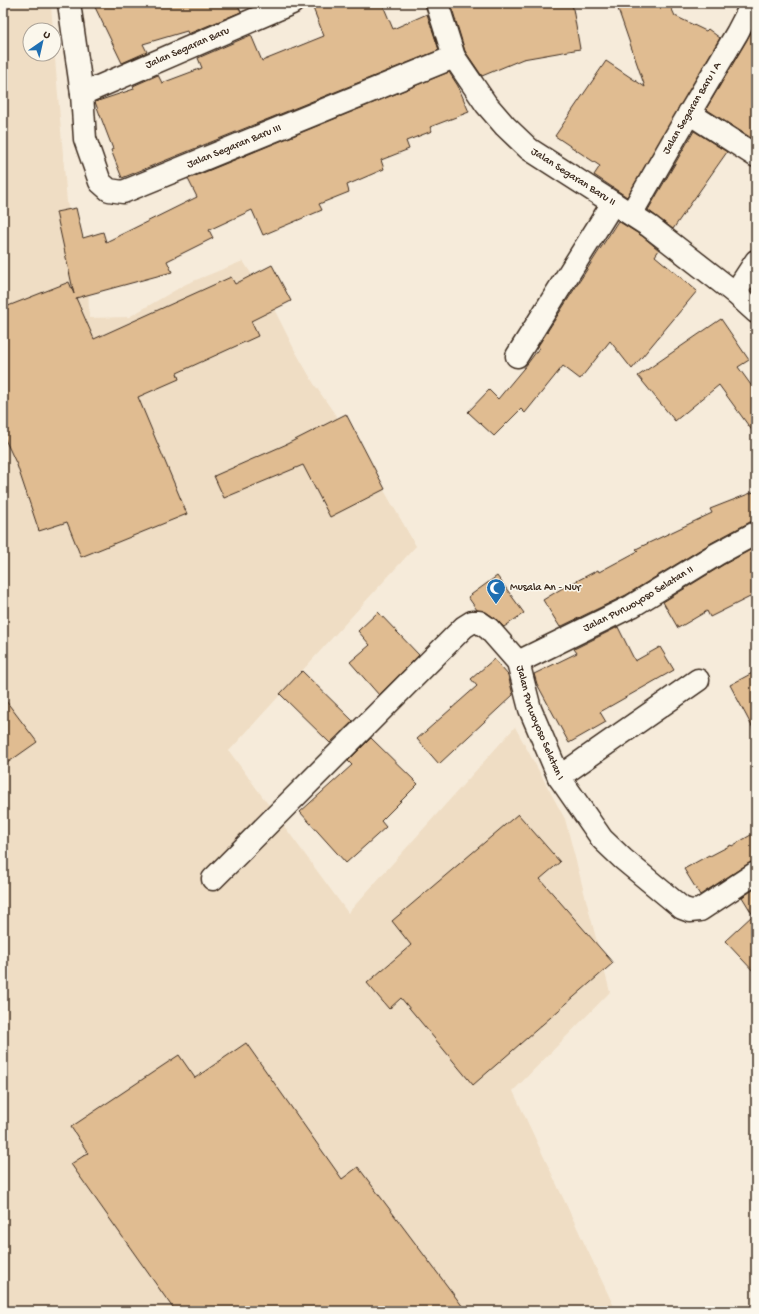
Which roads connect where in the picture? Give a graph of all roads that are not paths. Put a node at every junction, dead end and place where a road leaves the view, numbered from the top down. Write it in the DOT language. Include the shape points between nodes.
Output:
graph roads {
  1 [pos="69,3"];
  2 [pos="292,3"];
  3 [pos="437,3"];
  4 [pos="751,10"];
  5 [pos="454,57"];
  6 [pos="82,94"];
  7 [pos="689,113"];
  8 [pos="756,156"];
  9 [pos="622,208"];
  10 [pos="756,261"];
  11 [pos="735,293"];
  12 [pos="756,312"];
  13 [pos="517,356"];
  14 [pos="756,533"];
  15 [pos="518,662"];
  16 [pos="698,680"];
  17 [pos="559,777"];
  18 [pos="756,873"];
  19 [pos="213,879"];
  1 -- 6 [label="street, Jalan Segaran Baru III"];
  2 -- 6 [label="street, Jalan Segaran Baru"];
  3 -- 5 [label="street, Jalan Segaran Baru II"];
  4 -- 7 [label="street, Jalan Segaran Baru I A"];
  5 -- 6 [label="street, Jalan Segaran Baru III" via="123,192 109,190 100,182 85,139"];
  5 -- 9 [label="street, Jalan Segaran Baru II" via="486,104 529,149"];
  7 -- 8 [label="street"];
  7 -- 9 [label="street, Jalan Segaran Baru I A"];
  9 -- 11 [label="street, Jalan Segaran Baru II"];
  9 -- 13 [label="street, Jalan Segaran Baru I A"];
  10 -- 11 [label="street"];
  11 -- 12 [label="street, Jalan Segaran Baru II"];
  14 -- 15 [label="street, Jalan Purwoyoso Selatan II" via="632,606"];
  15 -- 17 [label="street, Jalan Purwoyoso Selatan I" via="530,709"];
  15 -- 19 [label="street, Jalan Purwoyoso Selatan I" via="489,628 479,622 472,622 464,627"];
  16 -- 17 [label="street"];
  17 -- 18 [label="street, Jalan Purwoyoso Selatan I" via="602,839 622,859 682,908 690,911 700,910"];
}
